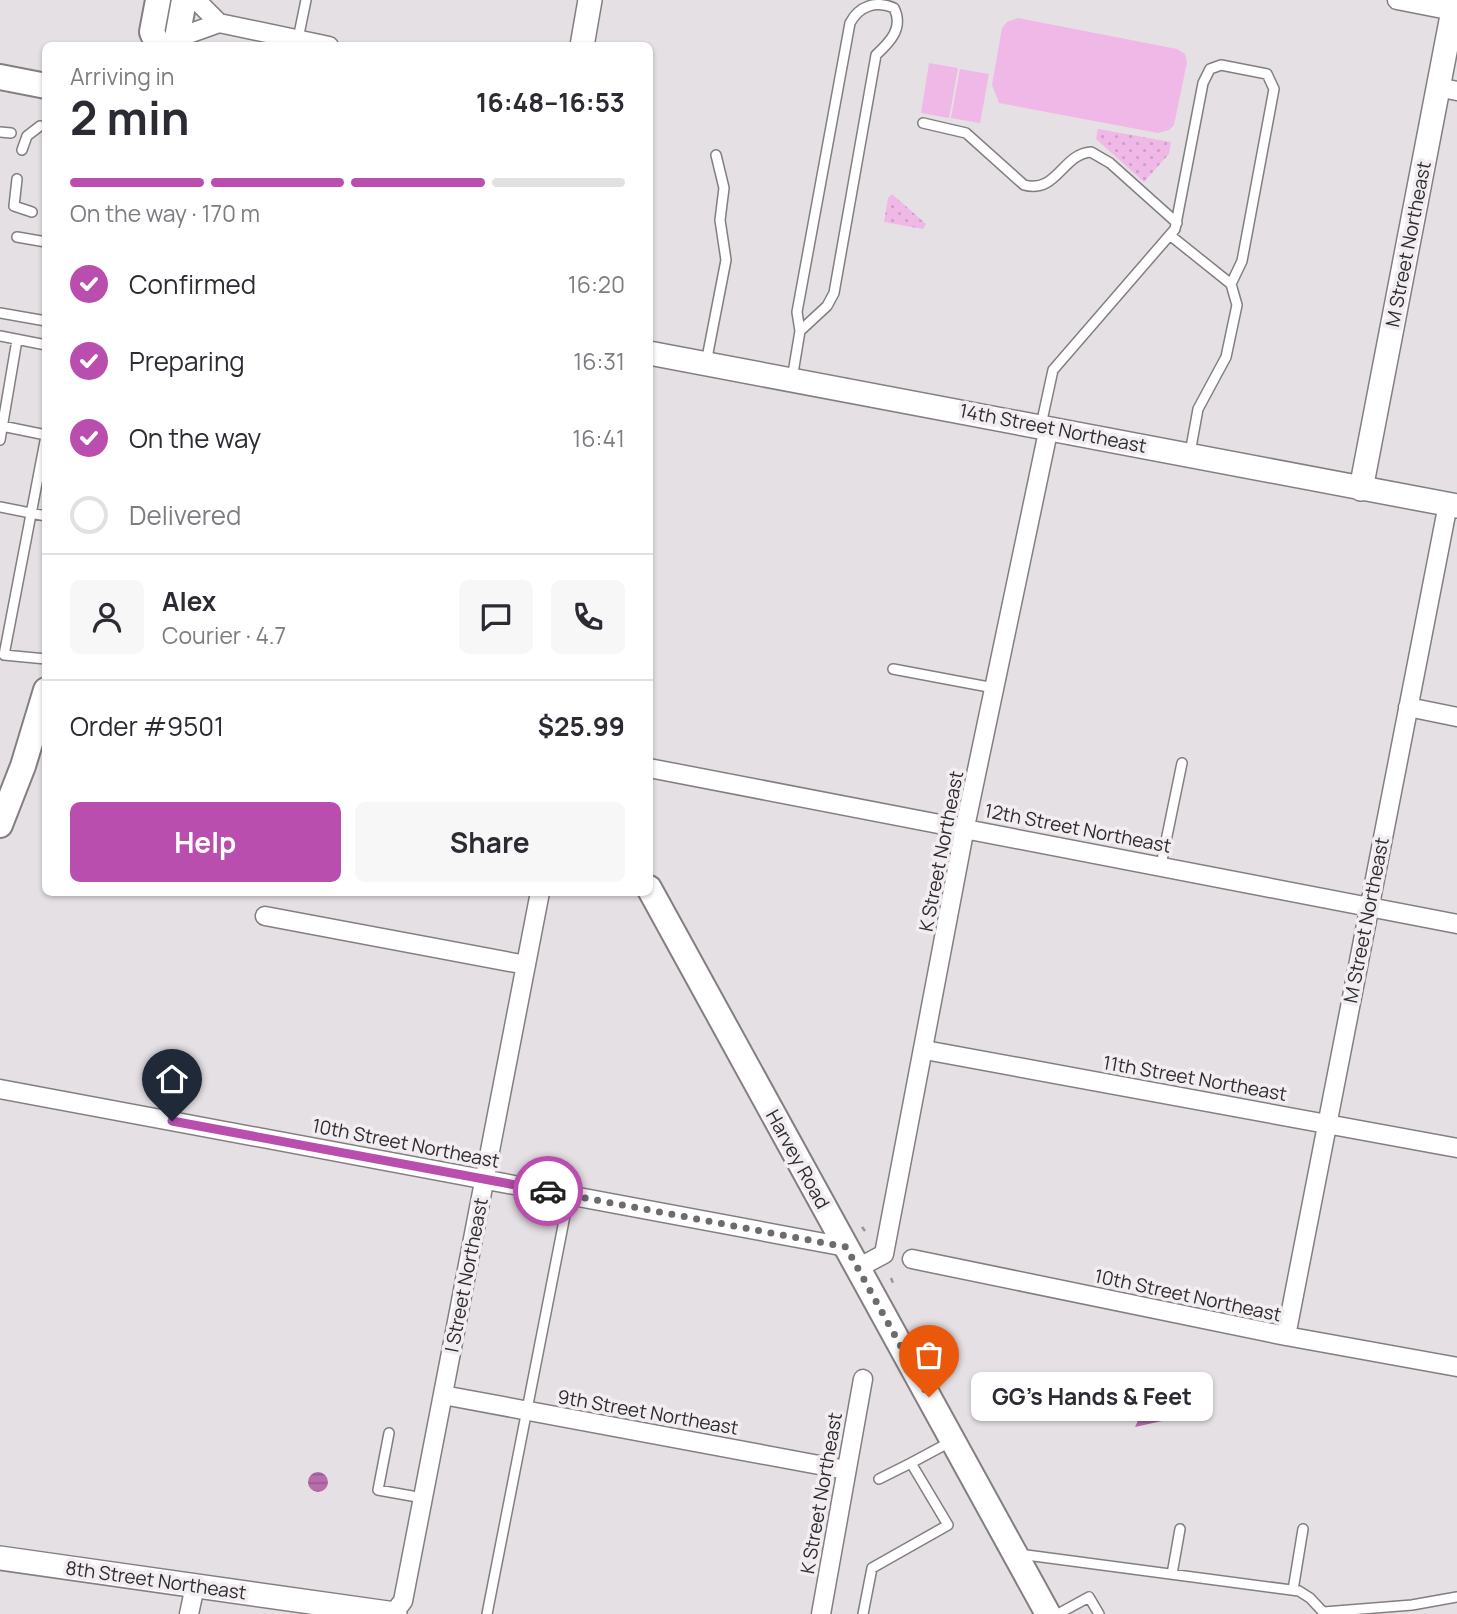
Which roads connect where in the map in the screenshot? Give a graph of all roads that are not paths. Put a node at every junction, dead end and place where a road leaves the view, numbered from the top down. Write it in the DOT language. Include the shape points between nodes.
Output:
graph roads {
  1 [pos="158,0"];
  2 [pos="184,0"];
  3 [pos="196,0"];
  4 [pos="306,0"];
  5 [pos="590,0"];
  6 [pos="1396,0"];
  7 [pos="1454,5"];
  8 [pos="219,23"];
  9 [pos="298,39"];
  10 [pos="167,42"];
  11 [pos="169,42"];
  12 [pos="172,42"];
  13 [pos="311,42"];
  14 [pos="583,42"];
  15 [pos="0,77"];
  16 [pos="42,85"];
  17 [pos="1447,89"];
  18 [pos="923,123"];
  19 [pos="40,126"];
  20 [pos="0,132"];
  21 [pos="11,133"];
  22 [pos="22,150"];
  23 [pos="716,155"];
  24 [pos="17,179"];
  25 [pos="32,212"];
  26 [pos="1177,223"];
  27 [pos="1171,236"];
  28 [pos="17,237"];
  29 [pos="42,241"];
  30 [pos="1231,284"];
  31 [pos="0,313"];
  32 [pos="42,320"];
  33 [pos="800,331"];
  34 [pos="0,336"];
  35 [pos="17,340"];
  36 [pos="42,344"];
  37 [pos="653,354"];
  38 [pos="706,364"];
  39 [pos="792,380"];
  40 [pos="2,426"];
  41 [pos="1045,426"];
  42 [pos="42,434"];
  43 [pos="0,440"];
  44 [pos="1190,455"];
  45 [pos="42,456"];
  46 [pos="1361,489"];
  47 [pos="1453,505"];
  48 [pos="0,507"];
  49 [pos="31,513"];
  50 [pos="42,515"];
  51 [pos="2,655"];
  52 [pos="42,659"];
  53 [pos="893,669"];
  54 [pos="995,688"];
  55 [pos="42,703"];
  56 [pos="1408,708"];
  57 [pos="1457,717"];
  58 [pos="1182,763"];
  59 [pos="653,769"];
  60 [pos="0,825"];
  61 [pos="965,827"];
  62 [pos="1161,865"];
  63 [pos="653,895"];
  64 [pos="539,896"];
  65 [pos="1368,906"];
  66 [pos="265,916"];
  67 [pos="1457,924"];
  68 [pos="526,965"];
  69 [pos="925,1050"];
  70 [pos="0,1089"];
  71 [pos="1328,1124"];
  72 [pos="1457,1148"];
  73 [pos="485,1179"];
  74 [pos="569,1195"];
  75 [pos="856,1248"];
  76 [pos="912,1259"];
  77 [pos="1286,1336"];
  78 [pos="1457,1367"];
  79 [pos="863,1379"];
  80 [pos="443,1395"];
  81 [pos="527,1411"];
  82 [pos="389,1433"];
  83 [pos="953,1441"];
  84 [pos="911,1463"];
  85 [pos="846,1470"];
  86 [pos="879,1479"];
  87 [pos="423,1498"];
  88 [pos="1180,1529"];
  89 [pos="1303,1529"];
  90 [pos="1014,1553"];
  91 [pos="0,1559"];
  92 [pos="1172,1574"];
  93 [pos="195,1586"];
  94 [pos="1293,1590"];
  95 [pos="1457,1597"];
  96 [pos="1324,1613"];
  97 [pos="189,1614"];
  98 [pos="394,1614"];
  99 [pos="487,1614"];
  100 [pos="821,1614"];
  101 [pos="863,1614"];
  102 [pos="1048,1614"];
  103 [pos="1058,1614"];
  104 [pos="1099,1614"];
  1 -- 10 [label="main road" via="152,32"];
  2 -- 11 [label="main road"];
  3 -- 8 [label="street"];
  4 -- 9 [label="lane"];
  5 -- 14 [label="street"];
  6 -- 7 [label="street"];
  7 -- 17 [label="street, M Street Northeast"];
  8 -- 9 [label="street"];
  8 -- 12 [label="street"];
  9 -- 13 [label="street"];
  15 -- 16 [label="main road"];
  17 -- 46 [label="street, M Street Northeast"];
  18 -- 26 [label="lane" via="966,133 1033,188 1054,180 1074,156 1091,152"];
  19 -- 22 [label="lane" via="27,136"];
  20 -- 21 [label="lane"];
  23 -- 38 [label="lane" via="724,188 720,220 726,260"];
  24 -- 25 [label="lane" via="14,206"];
  26 -- 27 [label="lane"];
  26 -- 30 [label="lane" via="1206,75 1221,65 1267,74 1275,89 1242,261"];
  27 -- 30 [label="lane"];
  27 -- 41 [label="lane" via="1053,370"];
  28 -- 29 [label="lane"];
  30 -- 44 [label="lane" via="1237,305 1226,357 1198,409"];
  31 -- 32 [label="lane"];
  33 -- 33 [label="lane" via="797,312 850,23 862,7 887,4 894,8 898,23 891,42 876,55 834,293"];
  33 -- 39 [label="lane"];
  34 -- 35 [label="lane"];
  35 -- 36 [label="lane"];
  35 -- 40 [label="lane"];
  37 -- 38 [label="street, 14th Street Northeast"];
  38 -- 39 [label="street, 14th Street Northeast"];
  39 -- 41 [label="street, 14th Street Northeast"];
  40 -- 42 [label="lane"];
  40 -- 43 [label="lane"];
  41 -- 44 [label="street, 14th Street Northeast"];
  41 -- 54 [label="street, K Street Northeast"];
  44 -- 46 [label="street, 14th Street Northeast"];
  45 -- 49 [label="lane"];
  46 -- 47 [label="street, 14th Street Northeast"];
  47 -- 56 [label="street, M Street Northeast"];
  48 -- 49 [label="lane"];
  49 -- 50 [label="lane"];
  49 -- 51 [label="lane"];
  51 -- 52 [label="lane"];
  53 -- 54 [label="lane"];
  54 -- 61 [label="street, K Street Northeast"];
  55 -- 60 [label="main road"];
  56 -- 57 [label="street"];
  56 -- 65 [label="street, M Street Northeast"];
  58 -- 62 [label="lane"];
  59 -- 61 [label="street, 12th Street Northeast"];
  61 -- 62 [label="street, 12th Street Northeast"];
  61 -- 69 [label="street, K Street Northeast"];
  62 -- 65 [label="street, 12th Street Northeast"];
  63 -- 75 [label="main road, Harvey Road"];
  64 -- 68 [label="street, I Street Northeast"];
  65 -- 67 [label="street, 12th Street Northeast"];
  65 -- 71 [label="street, M Street Northeast"];
  66 -- 68 [label="street"];
  68 -- 73 [label="street, I Street Northeast"];
  69 -- 71 [label="street, 11th Street Northeast"];
  69 -- 75 [label="street, K Street Northeast" via="884,1254"];
  70 -- 73 [label="street, 10th Street Northeast"];
  71 -- 72 [label="street, 11th Street Northeast"];
  71 -- 77 [label="street, M Street Northeast"];
  73 -- 74 [label="street, 10th Street Northeast"];
  73 -- 80 [label="street, I Street Northeast"];
  74 -- 75 [label="street, 10th Street Northeast"];
  74 -- 81 [label="lane"];
  75 -- 83 [label="main road, Harvey Road"];
  76 -- 77 [label="street, 10th Street Northeast"];
  77 -- 78 [label="street, 10th Street Northeast"];
  79 -- 85 [label="street, K Street Northeast"];
  80 -- 81 [label="street, 9th Street Northeast"];
  80 -- 87 [label="street, I Street Northeast"];
  81 -- 85 [label="street, 9th Street Northeast"];
  81 -- 99 [label="lane"];
  82 -- 87 [label="lane" via="378,1489"];
  83 -- 84 [label="lane"];
  83 -- 90 [label="main road, Harvey Road"];
  84 -- 86 [label="lane"];
  84 -- 101 [label="lane" via="948,1525 872,1568"];
  85 -- 100 [label="street, K Street Northeast"];
  87 -- 98 [label="street, I Street Northeast" via="403,1601"];
  88 -- 92 [label="lane"];
  89 -- 94 [label="lane"];
  90 -- 92 [label="lane"];
  90 -- 102 [label="main road, Harvey Road"];
  91 -- 93 [label="street, 8th Street Northeast"];
  92 -- 94 [label="lane"];
  93 -- 97 [label="street"];
  93 -- 98 [label="street, 8th Street Northeast"];
  94 -- 96 [label="lane" via="1310,1598"];
  95 -- 96 [label="lane"];
  103 -- 104 [label="lane" via="1089,1597"];
}
